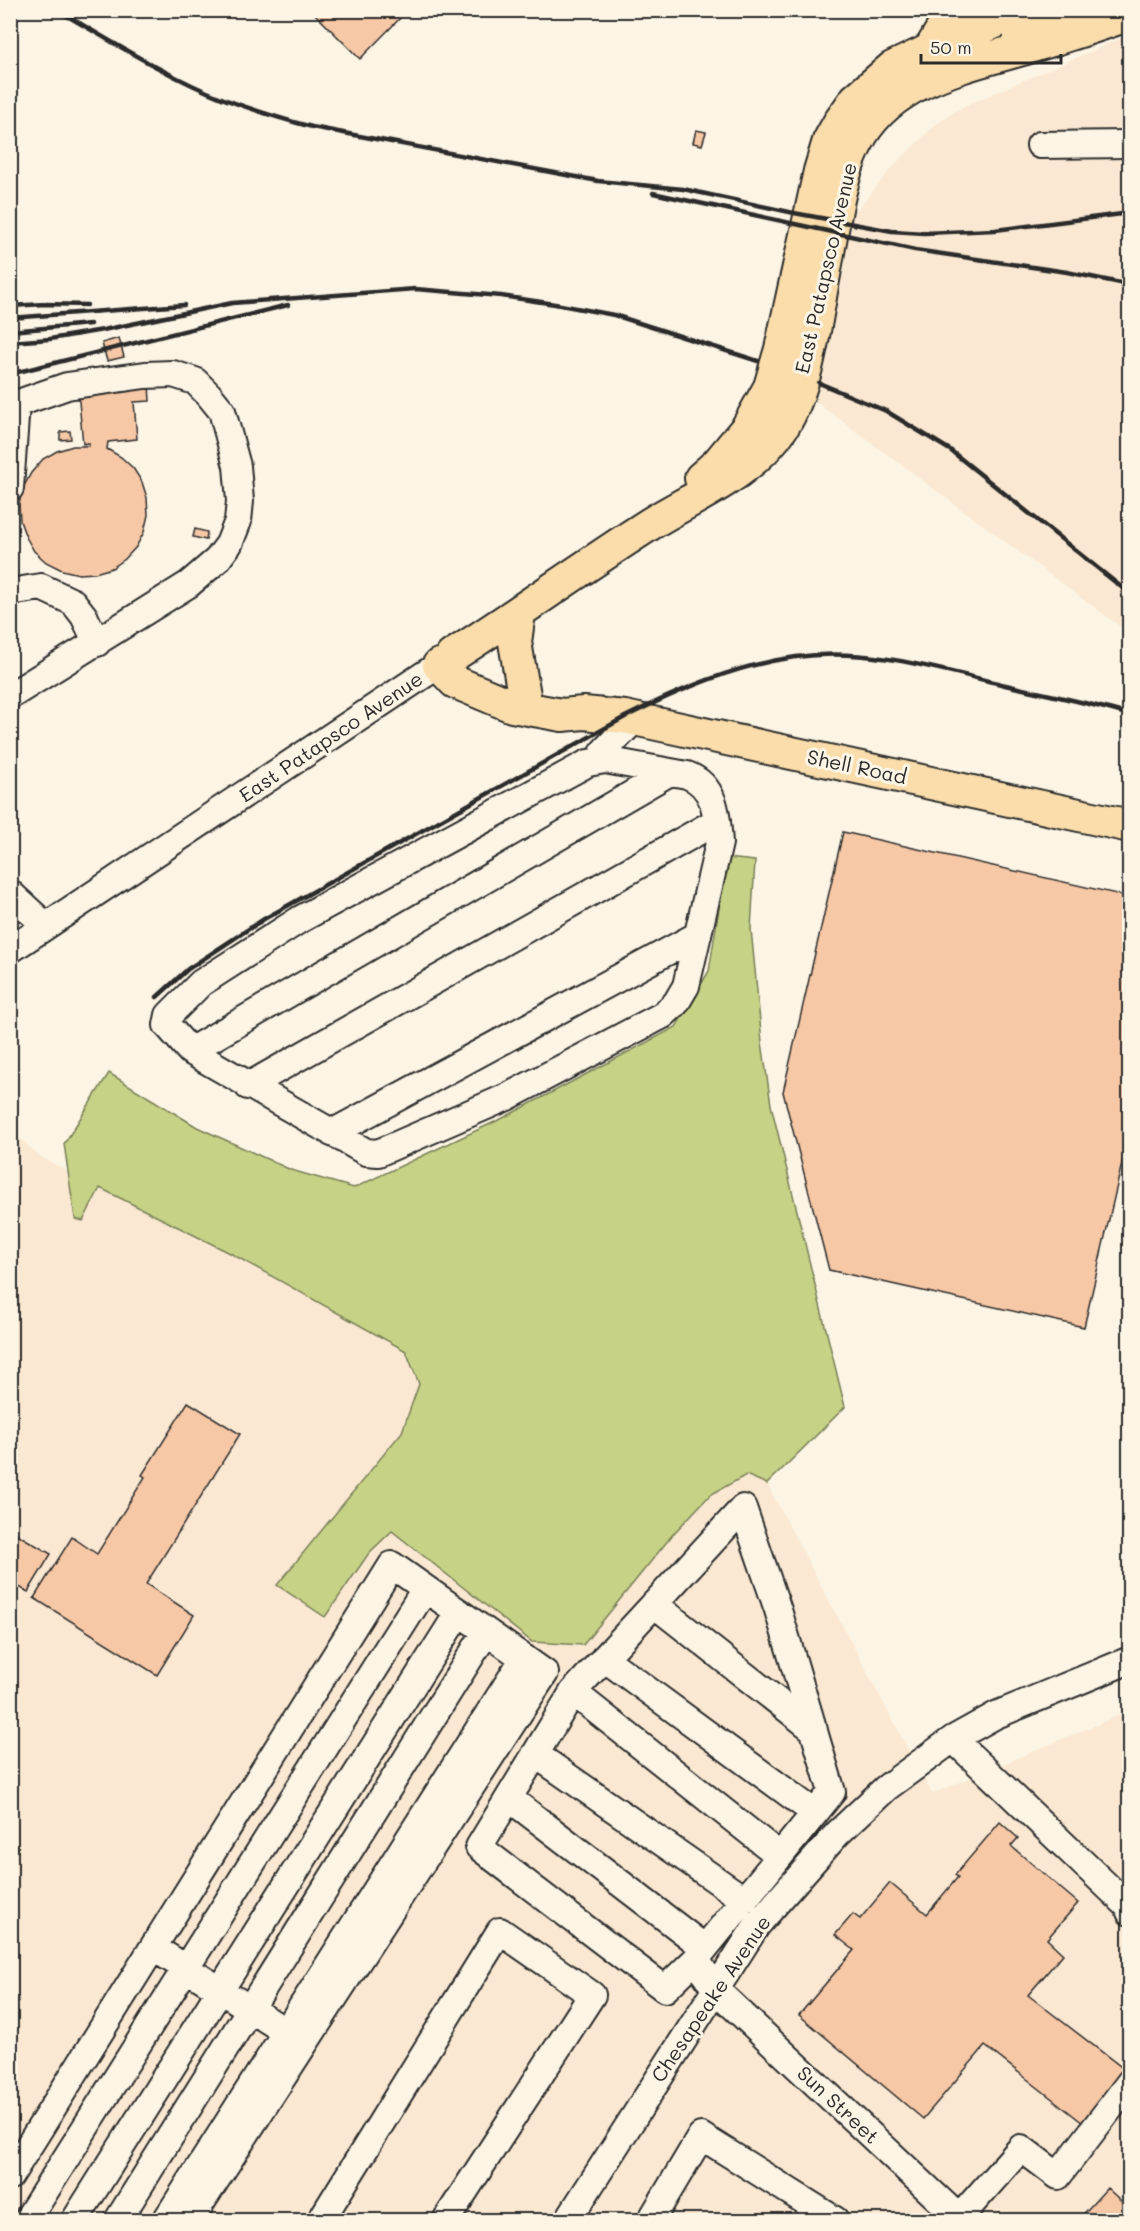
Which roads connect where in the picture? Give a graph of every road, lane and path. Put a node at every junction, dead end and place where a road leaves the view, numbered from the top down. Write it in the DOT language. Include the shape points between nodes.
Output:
graph roads {
  1 [pos="951,10"];
  2 [pos="1023,10"];
  3 [pos="1062,10"];
  4 [pos="1130,14"];
  5 [pos="935,62"];
  6 [pos="1130,144"];
  7 [pos="1040,145"];
  8 [pos="13,405"];
  9 [pos="10,488"];
  10 [pos="10,592"];
  11 [pos="519,613"];
  12 [pos="97,643"];
  13 [pos="445,660"];
  14 [pos="524,694"];
  15 [pos="10,696"];
  16 [pos="584,713"];
  17 [pos="635,720"];
  18 [pos="605,760"];
  19 [pos="670,772"];
  20 [pos="717,820"];
  21 [pos="1130,826"];
  22 [pos="10,893"];
  23 [pos="46,926"];
  24 [pos="698,935"];
  25 [pos="10,950"];
  26 [pos="190,1051"];
  27 [pos="248,1086"];
  28 [pos="332,1132"];
  29 [pos="425,1589"];
  30 [pos="654,1604"];
  31 [pos="459,1612"];
  32 [pos="486,1632"];
  33 [pos="604,1658"];
  34 [pos="1130,1660"];
  35 [pos="573,1692"];
  36 [pos="814,1730"];
  37 [pos="953,1739"];
  38 [pos="536,1754"];
  39 [pos="509,1798"];
  40 [pos="815,1813"];
  41 [pos="780,1856"];
  42 [pos="745,1900"];
  43 [pos="1130,1912"];
  44 [pos="154,1948"];
  45 [pos="701,1954"];
  46 [pos="186,1969"];
  47 [pos="715,1989"];
  48 [pos="220,1990"];
  49 [pos="250,2010"];
  50 [pos="295,2037"];
  51 [pos="1130,2082"];
  52 [pos="10,2176"];
  53 [pos="960,2219"];
  54 [pos="27,2220"];
  55 [pos="75,2220"];
  56 [pos="118,2220"];
  57 [pos="165,2220"];
  58 [pos="190,2220"];
  59 [pos="321,2220"];
  60 [pos="446,2220"];
  61 [pos="568,2220"];
  62 [pos="651,2220"];
  63 [pos="835,2220"];
  1 -- 5 [label="main road"];
  2 -- 5 [label="main road, East Patapsco Avenue"];
  3 -- 5 [label="main road" via="1031,32"];
  4 -- 5 [label="main road, East Patapsco Avenue" via="1072,34"];
  5 -- 11 [label="main road, East Patapsco Avenue" via="892,68 856,99 829,141 782,349 770,387 747,428 718,463 652,524"];
  6 -- 7 [label="street"];
  8 -- 9 [label="street"];
  8 -- 12 [label="street" via="67,386 173,374 195,381 222,411 237,466 240,501 238,521 229,544 217,561 189,584"];
  10 -- 12 [label="street" via="41,586 74,602"];
  11 -- 13 [label="main road, East Patapsco Avenue"];
  11 -- 14 [label="main road" via="515,642"];
  12 -- 15 [label="street"];
  13 -- 14 [label="main road, Shell Road"];
  13 -- 16 [label="main road, Shell Road" via="455,682 512,706 562,715"];
  13 -- 23 [label="street, East Patapsco Avenue"];
  14 -- 16 [label="main road, Shell Road"];
  16 -- 17 [label="main road, Shell Road"];
  17 -- 18 [label="street" via="604,751"];
  17 -- 21 [label="main road, Shell Road"];
  18 -- 19 [label="street"];
  18 -- 26 [label="street" via="588,763 299,920 201,983 169,1015 167,1025"];
  19 -- 20 [label="street" via="693,777 705,786"];
  19 -- 26 [label="street"];
  20 -- 24 [label="street" via="719,843"];
  20 -- 27 [label="street"];
  22 -- 23 [label="street"];
  23 -- 25 [label="street, East Patapsco Avenue"];
  24 -- 28 [label="street"];
  24 -- 28 [label="street" via="686,986 663,1015 507,1097 378,1153 366,1152"];
  26 -- 27 [label="street"];
  27 -- 28 [label="street"];
  29 -- 31 [label="street"];
  29 -- 44 [label="street" via="392,1565"];
  29 -- 46 [label="street"];
  30 -- 33 [label="street"];
  30 -- 36 [label="street"];
  30 -- 36 [label="street" via="743,1508"];
  31 -- 32 [label="street"];
  31 -- 48 [label="street"];
  32 -- 49 [label="street"];
  32 -- 50 [label="street" via="544,1673"];
  33 -- 35 [label="street"];
  33 -- 40 [label="street"];
  34 -- 37 [label="street, Chesapeake Avenue" via="996,1715"];
  35 -- 38 [label="street"];
  35 -- 41 [label="street"];
  36 -- 40 [label="street" via="832,1792"];
  37 -- 43 [label="street"];
  37 -- 47 [label="street, Chesapeake Avenue" via="886,1788 837,1834 757,1925"];
  38 -- 39 [label="street"];
  38 -- 42 [label="street"];
  39 -- 45 [label="street"];
  39 -- 45 [label="street" via="479,1847 665,1989"];
  40 -- 41 [label="street"];
  41 -- 42 [label="street"];
  42 -- 45 [label="street"];
  44 -- 46 [label="street"];
  44 -- 52 [label="street"];
  45 -- 47 [label="street, Sun Street"];
  46 -- 48 [label="street"];
  46 -- 54 [label="street"];
  47 -- 53 [label="street, Sun Street"];
  47 -- 61 [label="street, Chesapeake Avenue"];
  48 -- 49 [label="street"];
  48 -- 55 [label="street"];
  49 -- 50 [label="street"];
  49 -- 56 [label="street"];
  50 -- 57 [label="street"];
  50 -- 58 [label="street"];
  51 -- 53 [label="street" via="1058,2176 1021,2148"];
  59 -- 60 [label="street" via="500,1931 592,1995"];
  62 -- 63 [label="street" via="701,2136"];
}
